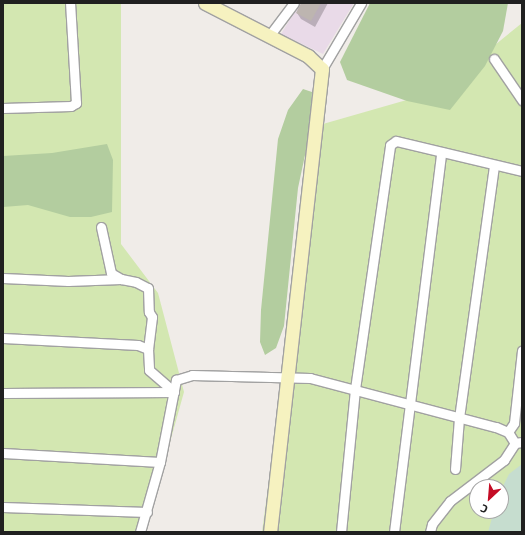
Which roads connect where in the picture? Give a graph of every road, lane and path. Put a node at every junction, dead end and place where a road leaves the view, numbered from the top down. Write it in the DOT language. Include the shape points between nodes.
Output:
graph roads {
  1 [pos="70,3"];
  2 [pos="204,3"];
  3 [pos="294,3"];
  4 [pos="361,3"];
  5 [pos="269,36"];
  6 [pos="494,59"];
  7 [pos="322,69"];
  8 [pos="522,100"];
  9 [pos="3,108"];
  10 [pos="441,152"];
  11 [pos="494,166"];
  12 [pos="522,171"];
  13 [pos="101,227"];
  14 [pos="3,278"];
  15 [pos="121,279"];
  16 [pos="3,338"];
  17 [pos="148,349"];
  18 [pos="522,350"];
  19 [pos="287,378"];
  20 [pos="355,389"];
  21 [pos="174,392"];
  22 [pos="3,393"];
  23 [pos="408,403"];
  24 [pos="459,418"];
  25 [pos="508,432"];
  26 [pos="518,443"];
  27 [pos="3,453"];
  28 [pos="160,462"];
  29 [pos="455,469"];
  30 [pos="3,507"];
  31 [pos="147,512"];
  32 [pos="140,532"];
  33 [pos="270,532"];
  34 [pos="341,532"];
  35 [pos="394,532"];
  36 [pos="430,532"];
  1 -- 9 [label="street" via="76,103 71,106"];
  2 -- 5 [label="street"];
  3 -- 5 [label="street"];
  4 -- 7 [label="street"];
  5 -- 7 [label="street" via="308,56"];
  6 -- 8 [label="street"];
  7 -- 19 [label="street"];
  10 -- 11 [label="street"];
  10 -- 20 [label="street" via="396,141 390,145"];
  10 -- 23 [label="street"];
  11 -- 12 [label="street"];
  11 -- 24 [label="street"];
  13 -- 15 [label="street" via="111,273"];
  14 -- 15 [label="street" via="68,281"];
  15 -- 17 [label="street" via="148,288 149,312 152,317"];
  16 -- 17 [label="street" via="138,345"];
  17 -- 21 [label="street" via="149,370"];
  18 -- 25 [label="street" via="514,423"];
  19 -- 20 [label="street" via="310,378"];
  19 -- 21 [label="street" via="192,375 176,380"];
  19 -- 33 [label="street"];
  20 -- 23 [label="street"];
  20 -- 34 [label="street"];
  21 -- 22 [label="street"];
  21 -- 28 [label="street"];
  23 -- 24 [label="street"];
  23 -- 35 [label="street"];
  24 -- 25 [label="street"];
  24 -- 29 [label="street"];
  25 -- 26 [label="street"];
  26 -- 36 [label="street" via="504,460 450,501 432,524"];
  27 -- 28 [label="street"];
  28 -- 31 [label="street"];
  30 -- 31 [label="street"];
  31 -- 32 [label="street"];
}
